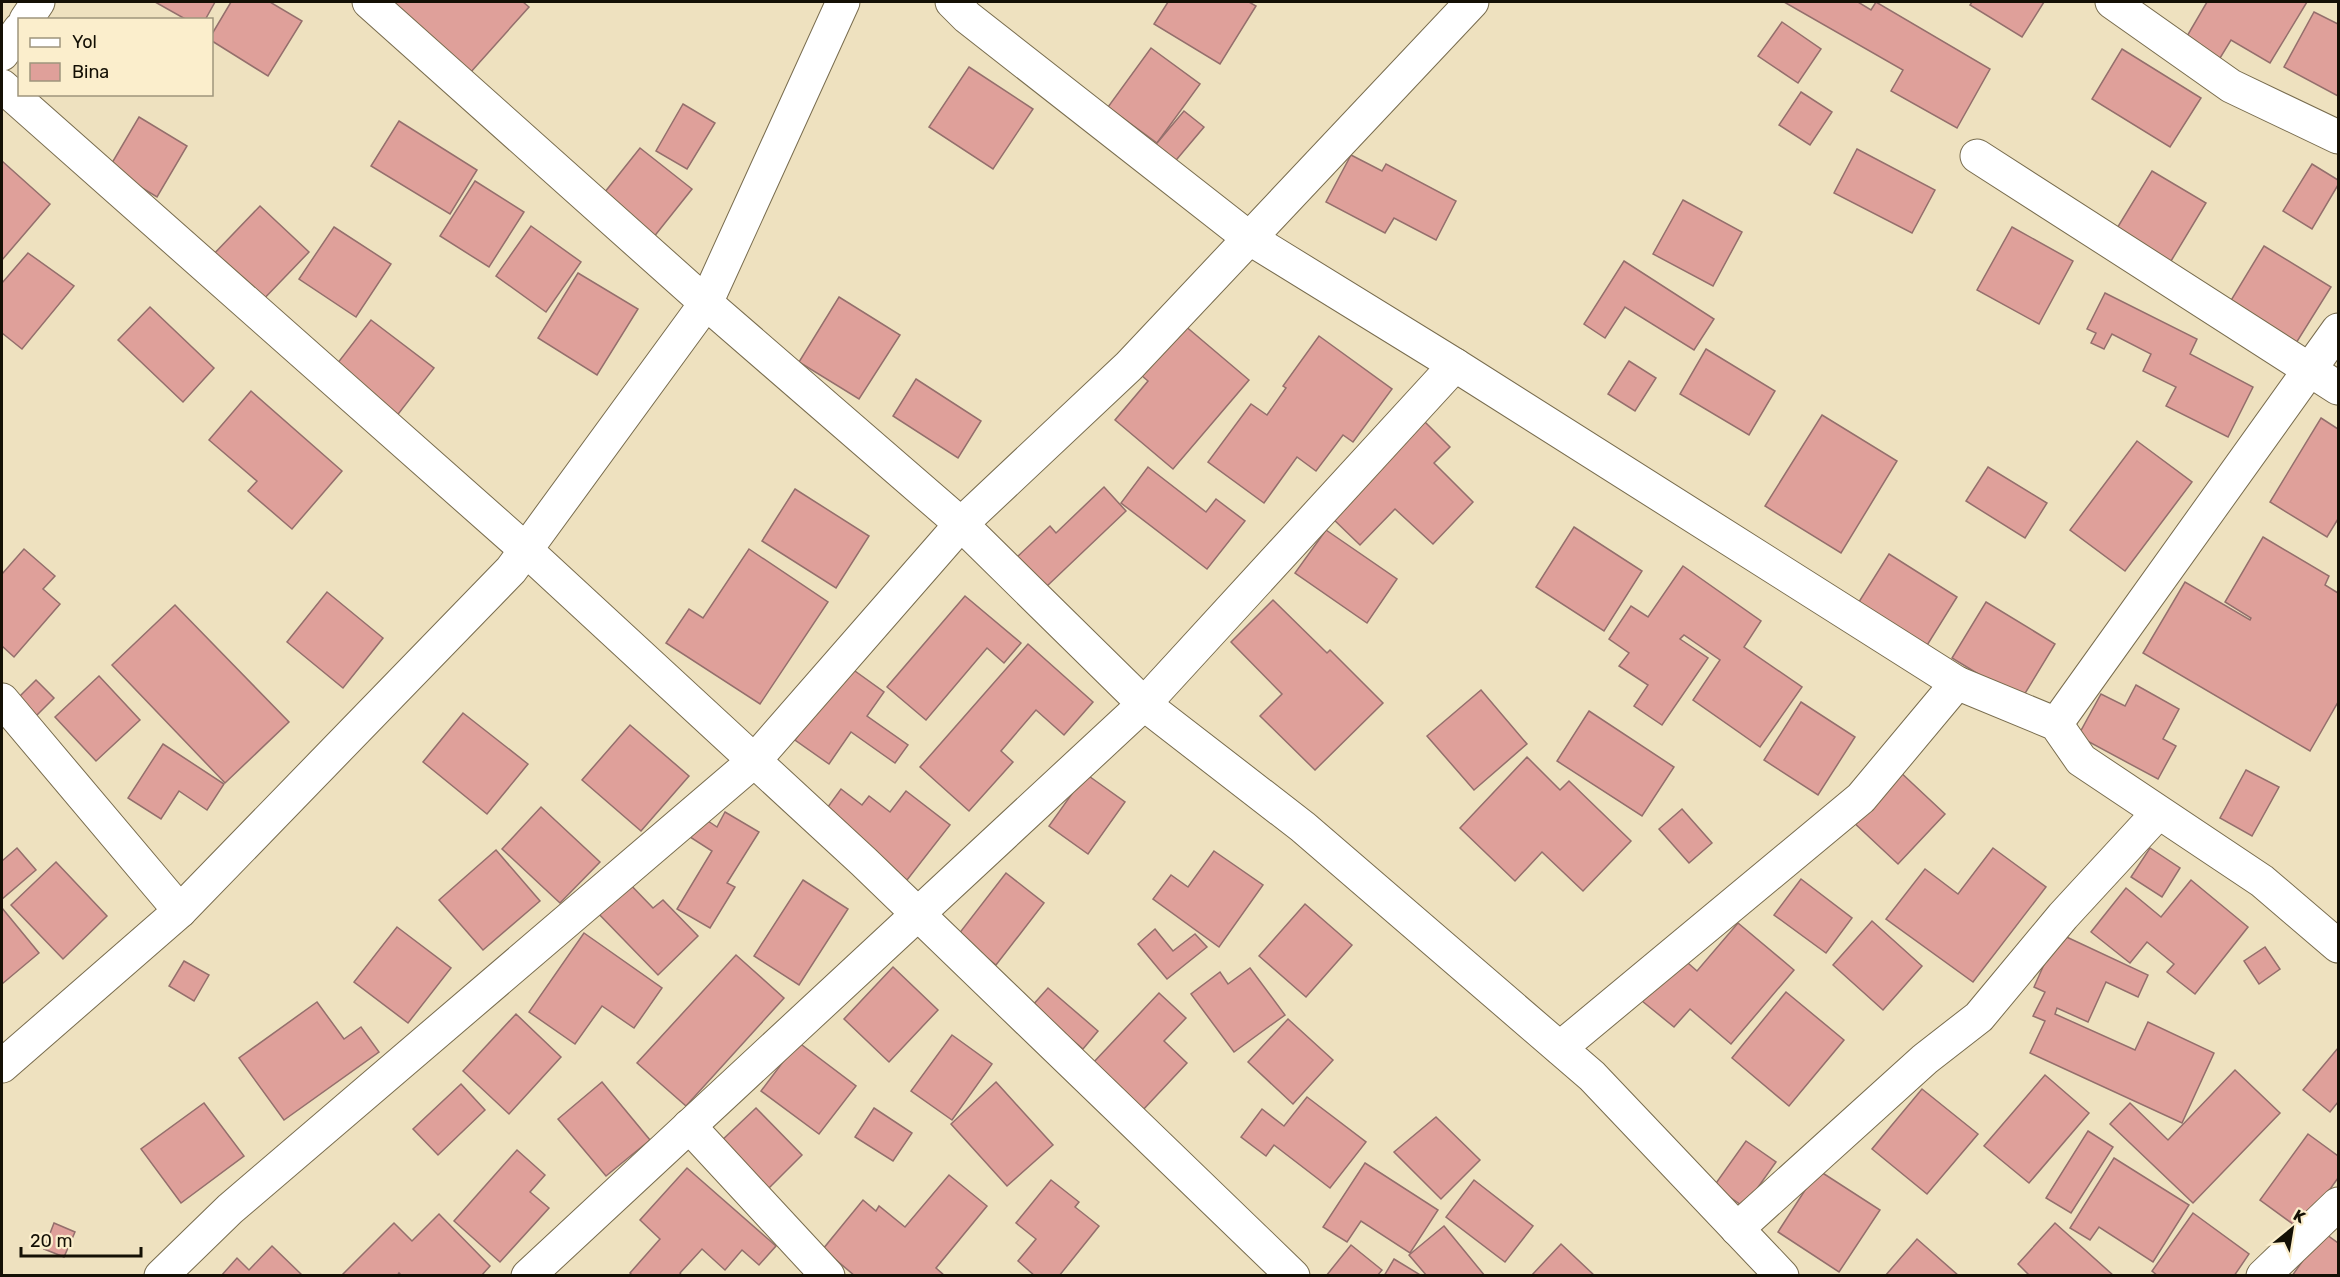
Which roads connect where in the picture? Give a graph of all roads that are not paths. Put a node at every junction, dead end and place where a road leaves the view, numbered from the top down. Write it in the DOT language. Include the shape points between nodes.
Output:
graph roads {
  1 [pos="38,2"];
  2 [pos="369,2"];
  3 [pos="843,2"];
  4 [pos="952,2"];
  5 [pos="1472,2"];
  6 [pos="2112,2"];
  7 [pos="27,18"];
  8 [pos="18,31"];
  9 [pos="2,54"];
  10 [pos="2,86"];
  11 [pos="2338,137"];
  12 [pos="1977,156"];
  13 [pos="1249,238"];
  14 [pos="706,303"];
  15 [pos="2338,330"];
  16 [pos="1455,365"];
  17 [pos="2310,370"];
  18 [pos="2338,388"];
  19 [pos="961,524"];
  20 [pos="526,550"];
  21 [pos="1957,683"];
  22 [pos="2,700"];
  23 [pos="1144,704"];
  24 [pos="2056,724"];
  25 [pos="754,761"];
  26 [pos="2158,813"];
  27 [pos="180,911"];
  28 [pos="918,914"];
  29 [pos="2338,946"];
  30 [pos="1560,1048"];
  31 [pos="2,1066"];
  32 [pos="689,1126"];
  33 [pos="2338,1204"];
  34 [pos="1737,1229"];
  35 [pos="821,1273"];
  36 [pos="162,1275"];
  37 [pos="528,1275"];
  38 [pos="1293,1275"];
  39 [pos="1782,1275"];
  40 [pos="2263,1275"];
  1 -- 7 [label="street"];
  2 -- 14 [label="street"];
  3 -- 14 [label="street"];
  4 -- 13 [label="street"];
  5 -- 13 [label="street"];
  6 -- 11 [label="street" via="2230,86"];
  8 -- 9 [label="street"];
  10 -- 20 [label="street"];
  12 -- 17 [label="street"];
  13 -- 16 [label="street"];
  13 -- 19 [label="street" via="1129,366"];
  14 -- 19 [label="street"];
  14 -- 20 [label="street"];
  15 -- 17 [label="street"];
  16 -- 21 [label="street"];
  16 -- 23 [label="street"];
  17 -- 18 [label="street"];
  17 -- 24 [label="street"];
  19 -- 23 [label="street"];
  19 -- 25 [label="street"];
  20 -- 25 [label="street"];
  20 -- 27 [label="street" via="511,570"];
  21 -- 24 [label="street"];
  21 -- 30 [label="street" via="1861,798"];
  22 -- 27 [label="street"];
  23 -- 28 [label="street"];
  23 -- 30 [label="street" via="1304,826"];
  24 -- 26 [label="street" via="2081,760"];
  25 -- 28 [label="street"];
  25 -- 36 [label="street" via="230,1209"];
  26 -- 29 [label="street" via="2262,881"];
  26 -- 34 [label="street" via="2063,916 1979,1017 1926,1059"];
  27 -- 31 [label="street"];
  28 -- 32 [label="street"];
  28 -- 38 [label="street"];
  30 -- 34 [label="street" via="1592,1076"];
  32 -- 35 [label="street"];
  32 -- 37 [label="street"];
  33 -- 40 [label="street"];
  34 -- 39 [label="street"];
}
